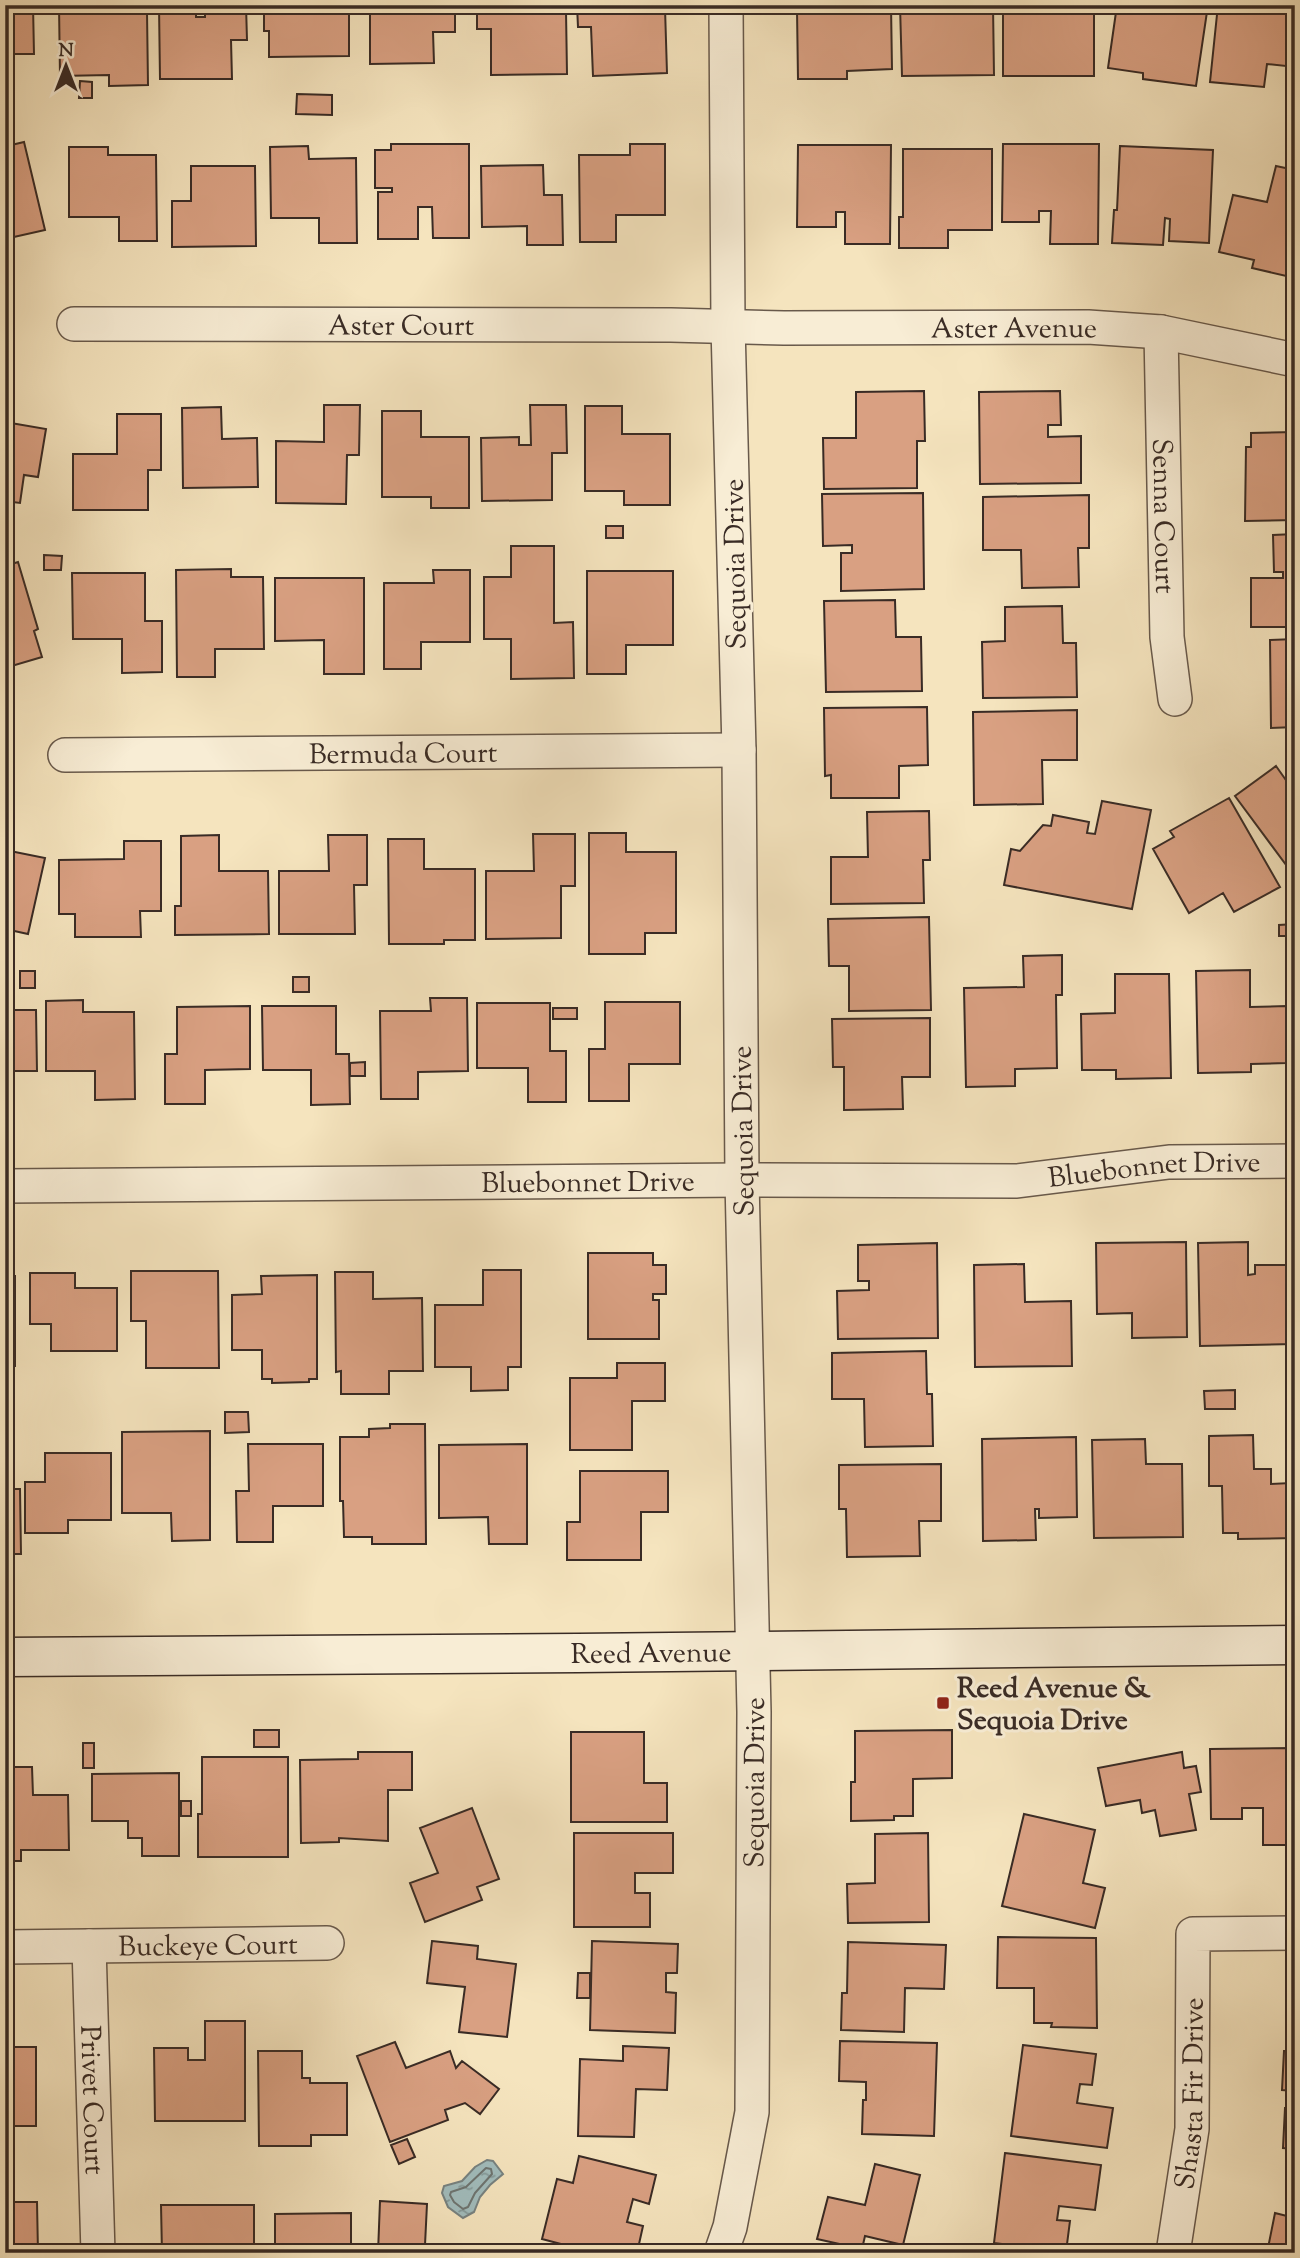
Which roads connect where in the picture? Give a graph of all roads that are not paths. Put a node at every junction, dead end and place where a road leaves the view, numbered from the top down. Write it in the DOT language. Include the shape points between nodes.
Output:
graph roads {
  1 [pos="726,5"];
  2 [pos="74,324"];
  3 [pos="728,326"];
  4 [pos="1161,332"];
  5 [pos="1295,360"];
  6 [pos="1175,699"];
  7 [pos="738,750"];
  8 [pos="65,755"];
  9 [pos="1295,1161"];
  10 [pos="743,1180"];
  11 [pos="5,1186"];
  12 [pos="1295,1645"];
  13 [pos="754,1652"];
  14 [pos="5,1657"];
  15 [pos="1295,1933"];
  16 [pos="327,1943"];
  17 [pos="89,1946"];
  18 [pos="5,1947"];
  19 [pos="98,2253"];
  20 [pos="721,2253"];
  21 [pos="1173,2253"];
  1 -- 3 [label="street, Sequoia Drive"];
  2 -- 3 [label="street, Aster Court"];
  3 -- 4 [label="street, Aster Avenue" via="1088,327"];
  3 -- 7 [label="street, Sequoia Drive"];
  4 -- 5 [label="street, Aster Avenue"];
  4 -- 6 [label="street, Senna Court" via="1167,637"];
  7 -- 8 [label="street, Bermuda Court"];
  7 -- 10 [label="street, Sequoia Drive"];
  9 -- 10 [label="street, Bluebonnet Drive" via="1169,1162 1017,1181"];
  10 -- 11 [label="street, Bluebonnet Drive"];
  10 -- 13 [label="street, Sequoia Drive"];
  12 -- 13 [label="main road, Reed Avenue"];
  13 -- 14 [label="main road, Reed Avenue"];
  13 -- 20 [label="street, Sequoia Drive" via="752,2112"];
  15 -- 21 [label="street, Shasta Fir Drive" via="1193,1934 1192,2129"];
  16 -- 17 [label="street, Buckeye Court"];
  17 -- 18 [label="street, Buckeye Court"];
  17 -- 19 [label="street, Privet Court"];
}
